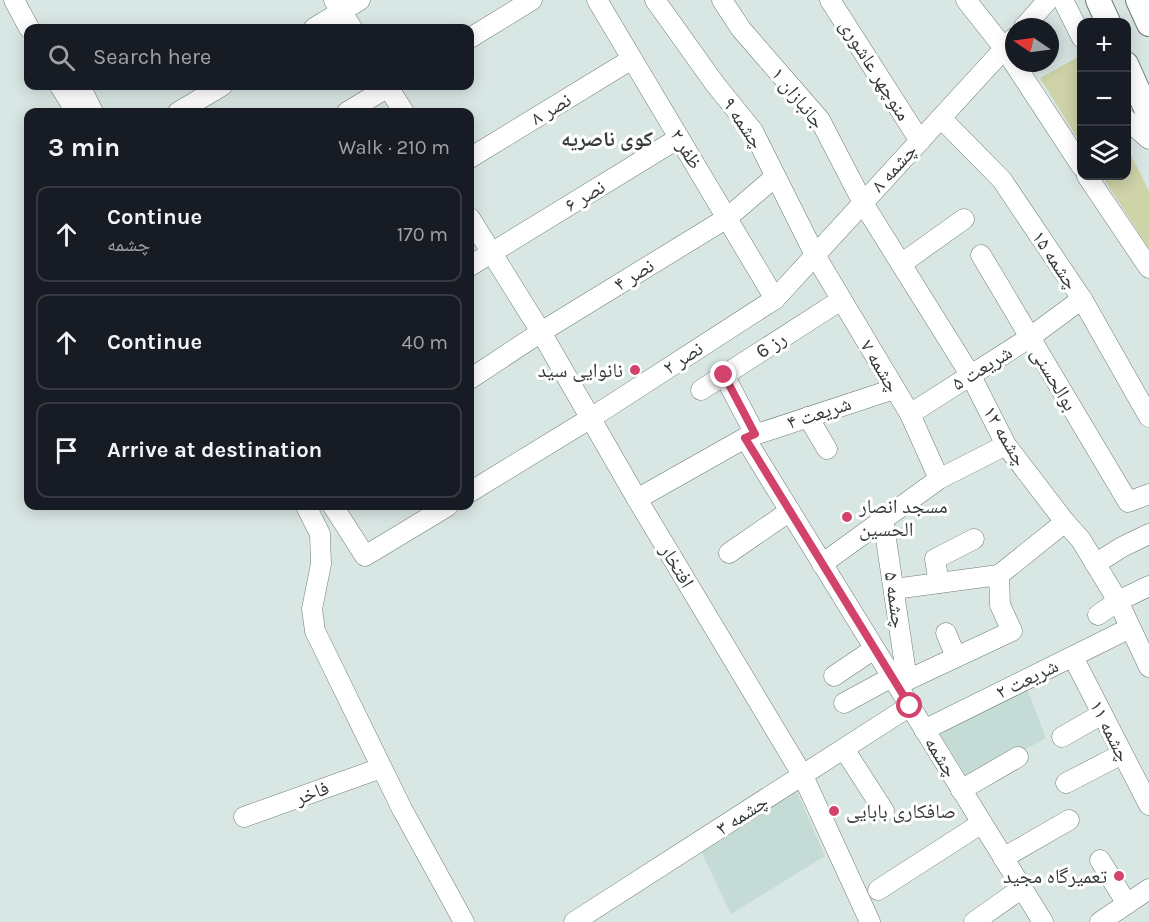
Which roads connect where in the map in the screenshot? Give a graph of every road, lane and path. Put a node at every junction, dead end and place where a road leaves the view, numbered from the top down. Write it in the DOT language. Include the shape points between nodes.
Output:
graph roads {
  1 [pos="14,0"];
  2 [pos="360,0"];
  3 [pos="532,0"];
  4 [pos="597,0"];
  5 [pos="655,0"];
  6 [pos="966,0"];
  7 [pos="1048,0"];
  8 [pos="1063,0"];
  9 [pos="1098,0"];
  10 [pos="1138,0"];
  11 [pos="728,2"];
  12 [pos="835,2"];
  13 [pos="338,6"];
  14 [pos="1032,18"];
  15 [pos="1106,18"];
  16 [pos="27,24"];
  17 [pos="318,24"];
  18 [pos="349,24"];
  19 [pos="1149,24"];
  20 [pos="1077,28"];
  21 [pos="474,36"];
  22 [pos="1005,39"];
  23 [pos="1005,47"];
  24 [pos="632,59"];
  25 [pos="1026,72"];
  26 [pos="1130,72"];
  27 [pos="62,90"];
  28 [pos="82,90"];
  29 [pos="215,90"];
  30 [pos="382,90"];
  31 [pos="390,90"];
  32 [pos="73,108"];
  33 [pos="91,108"];
  34 [pos="185,108"];
  35 [pos="353,108"];
  36 [pos="402,108"];
  37 [pos="1149,115"];
  38 [pos="941,118"];
  39 [pos="1131,123"];
  40 [pos="679,138"];
  41 [pos="1149,139"];
  42 [pos="920,141"];
  43 [pos="474,156"];
  44 [pos="1077,159"];
  45 [pos="775,177"];
  46 [pos="1090,180"];
  47 [pos="863,203"];
  48 [pos="727,218"];
  49 [pos="963,219"];
  50 [pos="474,225"];
  51 [pos="491,253"];
  52 [pos="815,255"];
  53 [pos="981,255"];
  54 [pos="474,264"];
  55 [pos="902,264"];
  56 [pos="1149,268"];
  57 [pos="775,299"];
  58 [pos="1082,299"];
  59 [pos="841,300"];
  60 [pos="541,332"];
  61 [pos="1029,338"];
  62 [pos="724,375"];
  63 [pos="474,376"];
  64 [pos="971,376"];
  65 [pos="894,389"];
  66 [pos="701,390"];
  67 [pos="910,414"];
  68 [pos="808,417"];
  69 [pos="1149,417"];
  70 [pos="591,418"];
  71 [pos="750,436"];
  72 [pos="1006,445"];
  73 [pos="827,449"];
  74 [pos="939,479"];
  75 [pos="474,490"];
  76 [pos="1149,494"];
  77 [pos="637,499"];
  78 [pos="308,510"];
  79 [pos="336,510"];
  80 [pos="441,510"];
  81 [pos="790,511"];
  82 [pos="883,519"];
  83 [pos="1065,522"];
  84 [pos="1149,534"];
  85 [pos="974,539"];
  86 [pos="729,553"];
  87 [pos="822,564"];
  88 [pos="1095,564"];
  89 [pos="999,575"];
  90 [pos="939,583"];
  91 [pos="1149,586"];
  92 [pos="894,589"];
  93 [pos="1118,601"];
  94 [pos="1098,615"];
  95 [pos="1130,628"];
  96 [pos="946,633"];
  97 [pos="874,649"];
  98 [pos="956,657"];
  99 [pos="1073,657"];
  100 [pos="1149,667"];
  101 [pos="834,676"];
  102 [pos="898,681"];
  103 [pos="844,703"];
  104 [pos="910,706"];
  105 [pos="1102,714"];
  106 [pos="924,730"];
  107 [pos="1062,737"];
  108 [pos="844,749"];
  109 [pos="1122,754"];
  110 [pos="1018,757"];
  111 [pos="381,768"];
  112 [pos="803,776"];
  113 [pos="1066,783"];
  114 [pos="961,790"];
  115 [pos="1149,805"];
  116 [pos="884,811"];
  117 [pos="244,817"];
  118 [pos="1069,820"];
  119 [pos="982,823"];
  120 [pos="1003,858"];
  121 [pos="1100,860"];
  122 [pos="1022,888"];
  123 [pos="1149,889"];
  124 [pos="878,890"];
  125 [pos="1127,904"];
  126 [pos="1105,921"];
  127 [pos="464,922"];
  128 [pos="574,922"];
  129 [pos="870,922"];
  130 [pos="974,922"];
  131 [pos="1043,922"];
  1 -- 16 [label="street"];
  2 -- 13 [label="street"];
  3 -- 21 [label="street"];
  4 -- 24 [label="street, ظفر ۲"];
  5 -- 45 [label="street, چشمه ۹" via="753,131"];
  6 -- 22 [label="street"];
  7 -- 14 [label="street"];
  8 -- 20 [label="street"];
  9 -- 15 [label="main road"];
  10 -- 19 [label="main road"];
  11 -- 47 [label="street, جانبازان ۱" via="741,28 820,120"];
  12 -- 42 [label="street, منوچهر عاشوری"];
  13 -- 17 [label="street"];
  13 -- 18 [label="street"];
  23 -- 38 [label="street, چشمه ۸"];
  24 -- 40 [label="street, ظفر ۲"];
  24 -- 43 [label="street, نصر ۸"];
  25 -- 44 [label="street"];
  26 -- 37 [label="main road"];
  27 -- 32 [label="street"];
  28 -- 33 [label="street"];
  29 -- 34 [label="street"];
  30 -- 35 [label="street"];
  31 -- 36 [label="street"];
  38 -- 42 [label="street, چشمه ۸"];
  38 -- 58 [label="street, چشمه ۱۵" via="1002,180"];
  39 -- 41 [label="street"];
  40 -- 48 [label="street, ظفر ۲"];
  40 -- 51 [label="street, نصر ۶"];
  42 -- 47 [label="street, چشمه ۸"];
  45 -- 48 [label="street, نصر ۴"];
  45 -- 52 [label="street, چشمه ۹"];
  46 -- 56 [label="street"];
  47 -- 52 [label="street, چشمه ۸"];
  47 -- 55 [label="street, چشمه ۱۲"];
  48 -- 57 [label="street, ظفر ۲"];
  48 -- 60 [label="street, نصر ۴"];
  49 -- 55 [label="street"];
  50 -- 51 [label="street, افتخار"];
  51 -- 54 [label="street, نصر ۶"];
  51 -- 60 [label="street, افتخار"];
  52 -- 57 [label="street, چشمه ۸"];
  52 -- 59 [label="street, چشمه ۷"];
  53 -- 61 [label="street, بوالحسنی"];
  55 -- 64 [label="street, چشمه ۱۲"];
  57 -- 70 [label="street, نصر ۲"];
  58 -- 61 [label="street, شریعت ۵"];
  58 -- 69 [label="street, چشمه ۱۵"];
  59 -- 62 [label="street, رز 6"];
  59 -- 65 [label="street, چشمه ۷"];
  60 -- 63 [label="street, نصر ۴"];
  60 -- 70 [label="street, افتخار"];
  61 -- 64 [label="street, شریعت ۵"];
  61 -- 76 [label="street, بوالحسنی" via="1128,502"];
  62 -- 66 [label="street, رز 6"];
  62 -- 71 [label="street, چشمه"];
  64 -- 67 [label="street, شریعت ۵"];
  64 -- 72 [label="street, چشمه ۱۲"];
  65 -- 67 [label="street, چشمه ۷"];
  65 -- 68 [label="street, شریعت ۴"];
  67 -- 74 [label="street, چشمه ۷"];
  68 -- 71 [label="street, شریعت ۴"];
  68 -- 73 [label="street"];
  70 -- 75 [label="street, نصر ۲"];
  70 -- 77 [label="street, افتخار"];
  71 -- 77 [label="street, شریعت ۴"];
  71 -- 81 [label="street, چشمه"];
  72 -- 74 [label="street"];
  72 -- 83 [label="street, چشمه ۱۲"];
  74 -- 82 [label="street"];
  77 -- 112 [label="street, افتخار"];
  78 -- 111 [label="street" via="320,534 321,564 312,609 315,631"];
  79 -- 80 [label="street" via="365,556"];
  81 -- 86 [label="street"];
  81 -- 87 [label="street, چشمه"];
  82 -- 87 [label="street"];
  82 -- 92 [label="street, چشمه ۵"];
  83 -- 88 [label="street, چشمه ۱۲"];
  83 -- 89 [label="street"];
  84 -- 88 [label="street"];
  85 -- 90 [label="street" via="935,559"];
  87 -- 97 [label="street, چشمه"];
  88 -- 93 [label="street, چشمه ۱۲"];
  89 -- 90 [label="street"];
  89 -- 98 [label="street" via="1000,605 1012,631"];
  90 -- 92 [label="street"];
  91 -- 93 [label="street"];
  92 -- 102 [label="street, چشمه ۵"];
  93 -- 94 [label="street"];
  93 -- 95 [label="street, چشمه ۱۲"];
  95 -- 99 [label="street, شریعت ۲"];
  95 -- 100 [label="street, چشمه ۱۲"];
  96 -- 98 [label="street"];
  97 -- 101 [label="street"];
  97 -- 102 [label="street, چشمه"];
  98 -- 102 [label="street"];
  99 -- 105 [label="street, چشمه ۱۱"];
  99 -- 106 [label="street, شریعت ۲"];
  102 -- 103 [label="street"];
  102 -- 104 [label="street, چشمه"];
  104 -- 106 [label="street, چشمه"];
  104 -- 108 [label="street, چشمه ۳"];
  105 -- 107 [label="street"];
  105 -- 109 [label="street, چشمه ۱۱"];
  106 -- 114 [label="street, چشمه"];
  108 -- 112 [label="street, چشمه ۳"];
  108 -- 116 [label="street"];
  109 -- 113 [label="street"];
  109 -- 115 [label="street, چشمه ۱۱"];
  110 -- 114 [label="street"];
  111 -- 117 [label="street, فاخر"];
  111 -- 127 [label="street"];
  112 -- 128 [label="street, چشمه ۳"];
  112 -- 129 [label="street, افتخار"];
  114 -- 119 [label="street, چشمه"];
  118 -- 120 [label="street"];
  119 -- 120 [label="street, چشمه"];
  119 -- 124 [label="street"];
  120 -- 122 [label="street, چشمه"];
  121 -- 125 [label="street"];
  122 -- 130 [label="street"];
  122 -- 131 [label="street, چشمه"];
  123 -- 125 [label="street"];
  125 -- 126 [label="street"];
}
